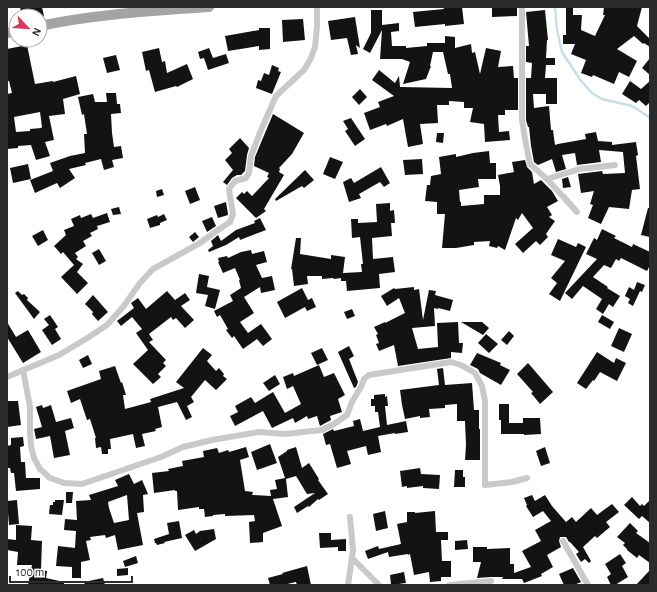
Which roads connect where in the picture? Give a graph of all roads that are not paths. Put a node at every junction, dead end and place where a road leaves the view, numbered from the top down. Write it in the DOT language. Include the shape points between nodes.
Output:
graph roads {
  1 [pos="209,7"];
  2 [pos="317,7"];
  3 [pos="522,7"];
  4 [pos="48,24"];
  5 [pos="616,165"];
  6 [pos="548,179"];
  7 [pos="564,197"];
  8 [pos="23,370"];
  9 [pos="7,376"];
  10 [pos="527,478"];
  11 [pos="350,517"];
  12 [pos="563,541"];
  13 [pos="352,558"];
  14 [pos="491,581"];
  15 [pos="348,585"];
  16 [pos="379,585"];
  17 [pos="450,585"];
  18 [pos="588,585"];
  1 -- 4 [label="main road" via="108,15"];
  2 -- 8 [label="street" via="315,46 311,58 304,70 276,96 251,156 249,173 246,178 235,181 229,189 233,214 230,222 200,243 153,269 107,325 89,338 59,355"];
  3 -- 6 [label="street" via="522,120 525,140 530,164"];
  5 -- 6 [label="street" via="583,169"];
  6 -- 7 [label="street" via="577,212"];
  8 -- 9 [label="street"];
  8 -- 10 [label="street" via="30,407 31,446 34,458 40,469 50,478 64,483 82,484 183,447 212,440 259,432 286,434 322,430 347,415 364,379 369,375 452,362 475,373 482,386 485,401 485,485"];
  11 -- 13 [label="street"];
  12 -- 18 [label="street"];
  13 -- 15 [label="street"];
  13 -- 16 [label="street"];
  14 -- 17 [label="street"];
}
